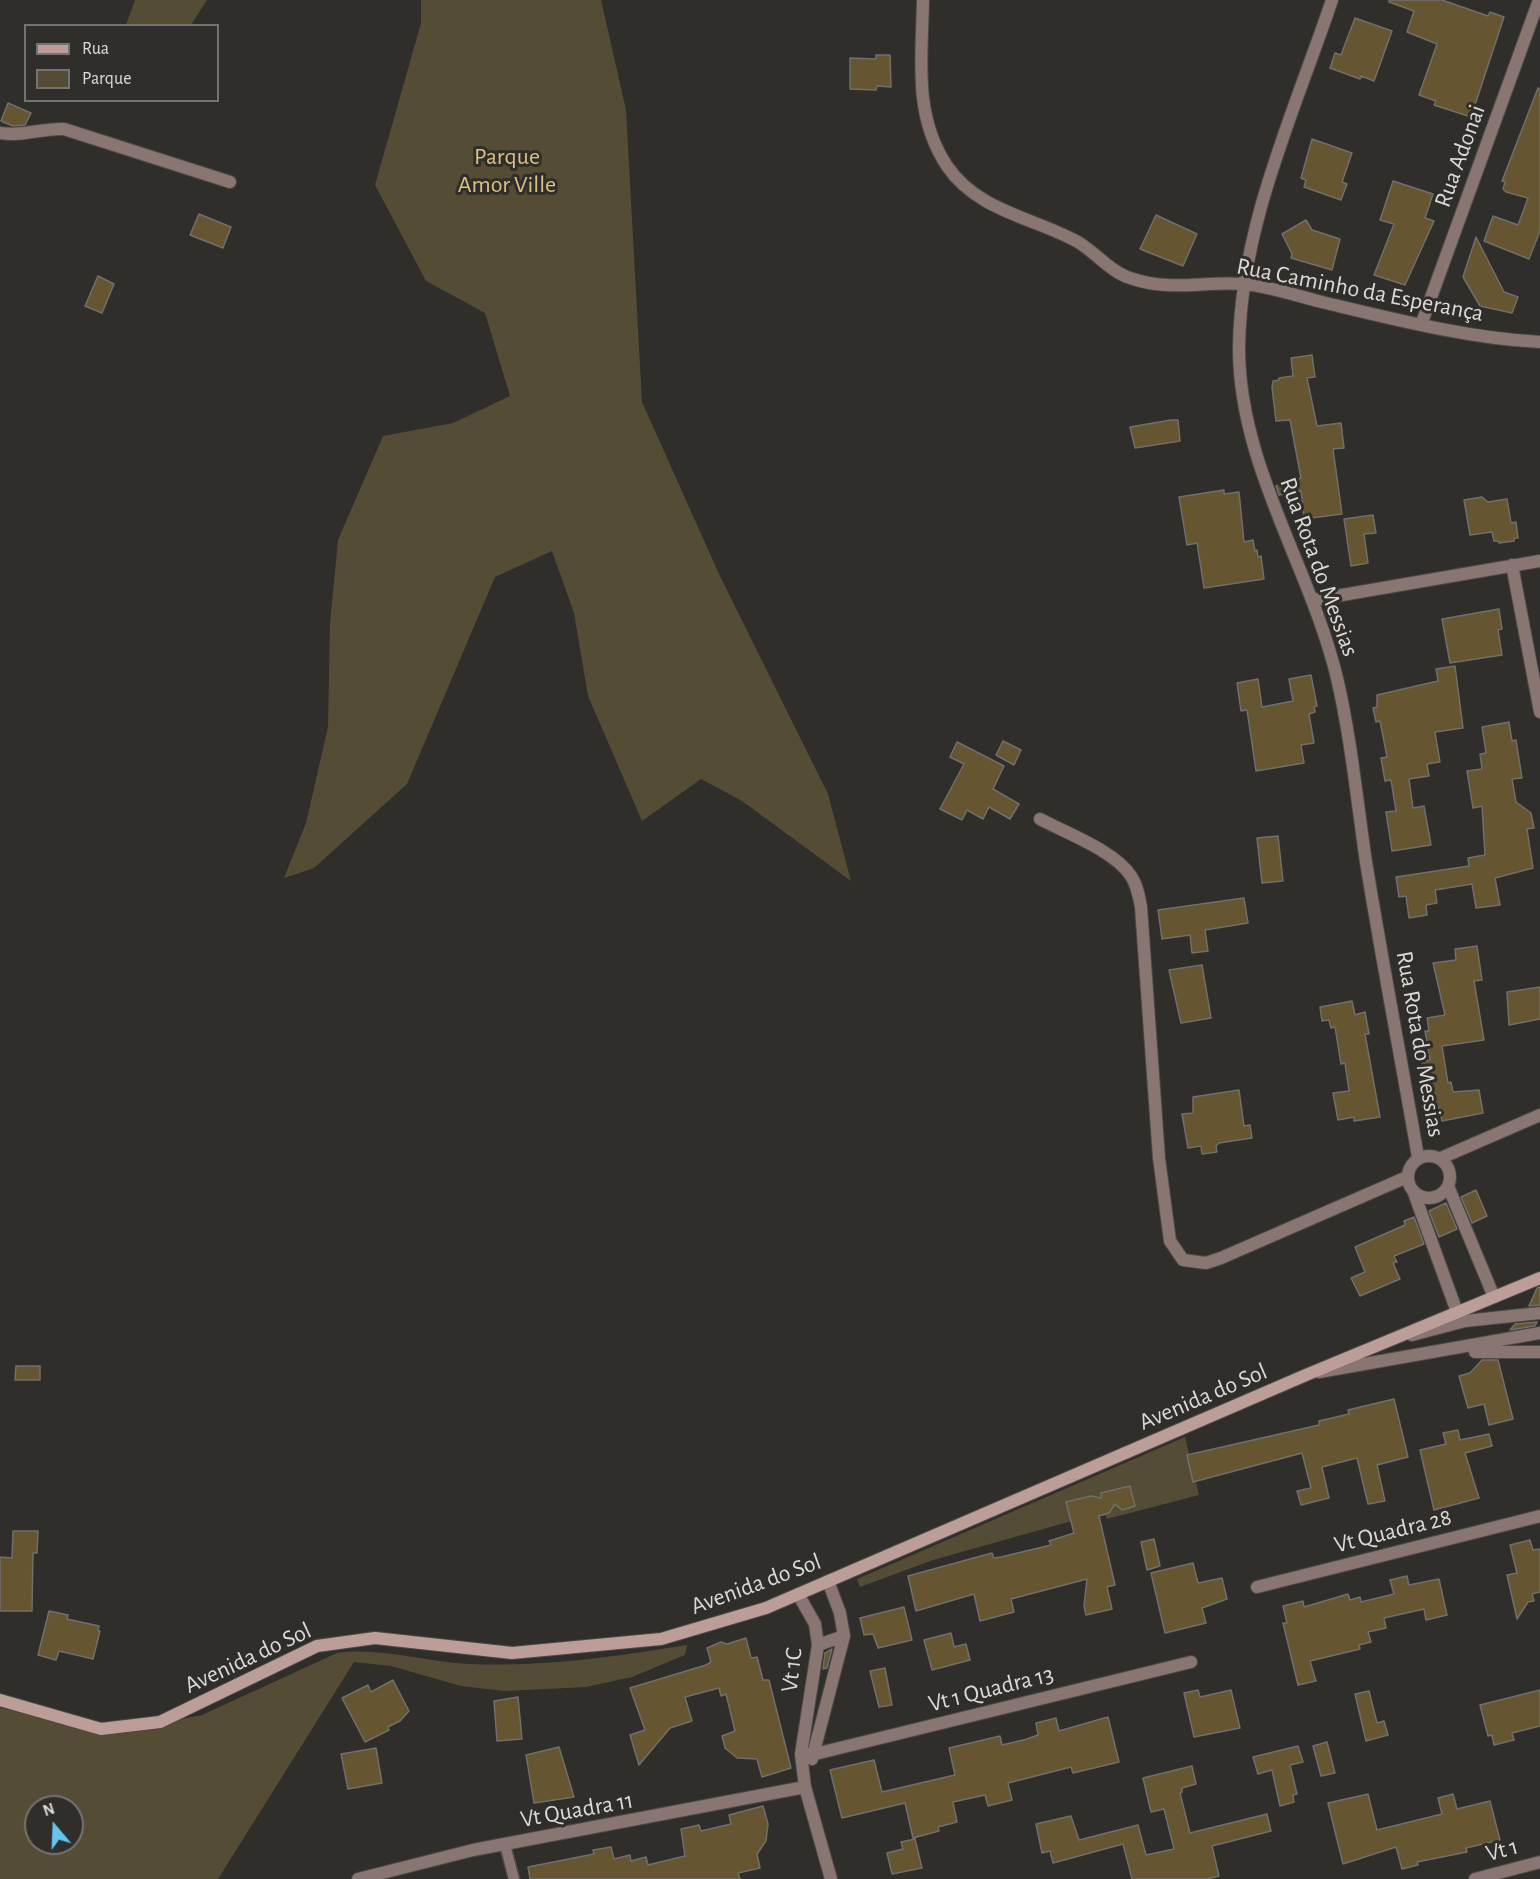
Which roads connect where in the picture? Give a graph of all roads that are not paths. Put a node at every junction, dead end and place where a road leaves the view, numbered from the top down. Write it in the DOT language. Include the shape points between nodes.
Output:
graph roads {
  1 [pos="923,0"];
  2 [pos="1332,0"];
  3 [pos="1539,0"];
  4 [pos="0,133"];
  5 [pos="230,182"];
  6 [pos="1243,284"];
  7 [pos="1421,325"];
  8 [pos="1540,342"];
  9 [pos="1540,561"];
  10 [pos="1512,565"];
  11 [pos="1313,600"];
  12 [pos="1540,712"];
  13 [pos="1040,819"];
  14 [pos="1540,1115"];
  15 [pos="1418,1157"];
  16 [pos="1441,1158"];
  17 [pos="1407,1178"];
  18 [pos="1448,1186"];
  19 [pos="1414,1193"];
  20 [pos="1540,1278"];
  21 [pos="1494,1297"];
  22 [pos="1457,1312"];
  23 [pos="1540,1313"];
  24 [pos="1540,1333"];
  25 [pos="1380,1344"];
  26 [pos="1540,1352"];
  27 [pos="1429,1354"];
  28 [pos="1306,1375"];
  29 [pos="1540,1516"];
  30 [pos="828,1581"];
  31 [pos="1257,1587"];
  32 [pos="798,1594"];
  33 [pos="844,1636"];
  34 [pos="818,1645"];
  35 [pos="1191,1662"];
  36 [pos="0,1700"];
  37 [pos="801,1754"];
  38 [pos="815,1754"];
  39 [pos="805,1770"];
  40 [pos="805,1786"];
  41 [pos="505,1845"];
  42 [pos="1540,1862"];
  43 [pos="358,1879"];
  44 [pos="514,1879"];
  45 [pos="831,1879"];
  46 [pos="1475,1879"];
  1 -- 6 [label="street, Rua Caminho da Esperança" via="922,107 934,143 962,184 990,204 1050,227 1081,244 1128,278 1180,287"];
  2 -- 6 [label="street, Rua Rota do Messias" via="1254,226"];
  3 -- 7 [label="street, Rua Adonai"];
  4 -- 5 [label="street" via="64,129"];
  6 -- 7 [label="street, Rua Caminho da Esperança"];
  6 -- 11 [label="street, Rua Rota do Messias" via="1241,369 1255,445 1283,532"];
  7 -- 8 [label="street, Rua Caminho da Esperança"];
  9 -- 10 [label="street"];
  10 -- 11 [label="street"];
  10 -- 12 [label="street"];
  11 -- 15 [label="street, Rua Rota do Messias" via="1337,679"];
  13 -- 17 [label="street" via="1116,860 1137,889 1162,1182 1170,1240 1183,1260 1206,1263 1221,1258"];
  14 -- 16 [label="street"];
  15 -- 16 [label="street"];
  15 -- 17 [label="street" via="1408,1169"];
  16 -- 18 [label="street" via="1448,1166"];
  17 -- 19 [label="street"];
  18 -- 19 [label="street" via="1433,1198"];
  18 -- 21 [label="street"];
  19 -- 22 [label="street"];
  20 -- 21 [label="street, Avenida do Sol"];
  21 -- 22 [label="street, Avenida do Sol"];
  22 -- 25 [label="street, Avenida do Sol"];
  23 -- 25 [label="street" via="1465,1321"];
  24 -- 27 [label="street"];
  25 -- 28 [label="street, Avenida do Sol"];
  26 -- 27 [label="street"];
  27 -- 28 [label="street"];
  28 -- 30 [label="street, Avenida do Sol"];
  29 -- 31 [label="street, Vt Quadra 28"];
  30 -- 32 [label="street, Avenida do Sol"];
  30 -- 33 [label="street"];
  32 -- 34 [label="street, Vt 1C" via="815,1624"];
  32 -- 36 [label="street, Avenida do Sol" via="766,1608 661,1639 512,1653 375,1638 317,1646 160,1722 101,1729"];
  33 -- 34 [label="street"];
  33 -- 38 [label="street"];
  34 -- 37 [label="street, Vt 1C"];
  35 -- 38 [label="street, Vt 1 Quadra 13"];
  37 -- 38 [label="street, Vt 1 Quadra 13"];
  37 -- 39 [label="street"];
  38 -- 39 [label="street"];
  39 -- 40 [label="street"];
  40 -- 41 [label="street, Vt Quadra 11"];
  40 -- 45 [label="street"];
  41 -- 43 [label="street, Vt Quadra 11"];
  41 -- 44 [label="lane"];
  42 -- 46 [label="street, Vt 1"];
}
